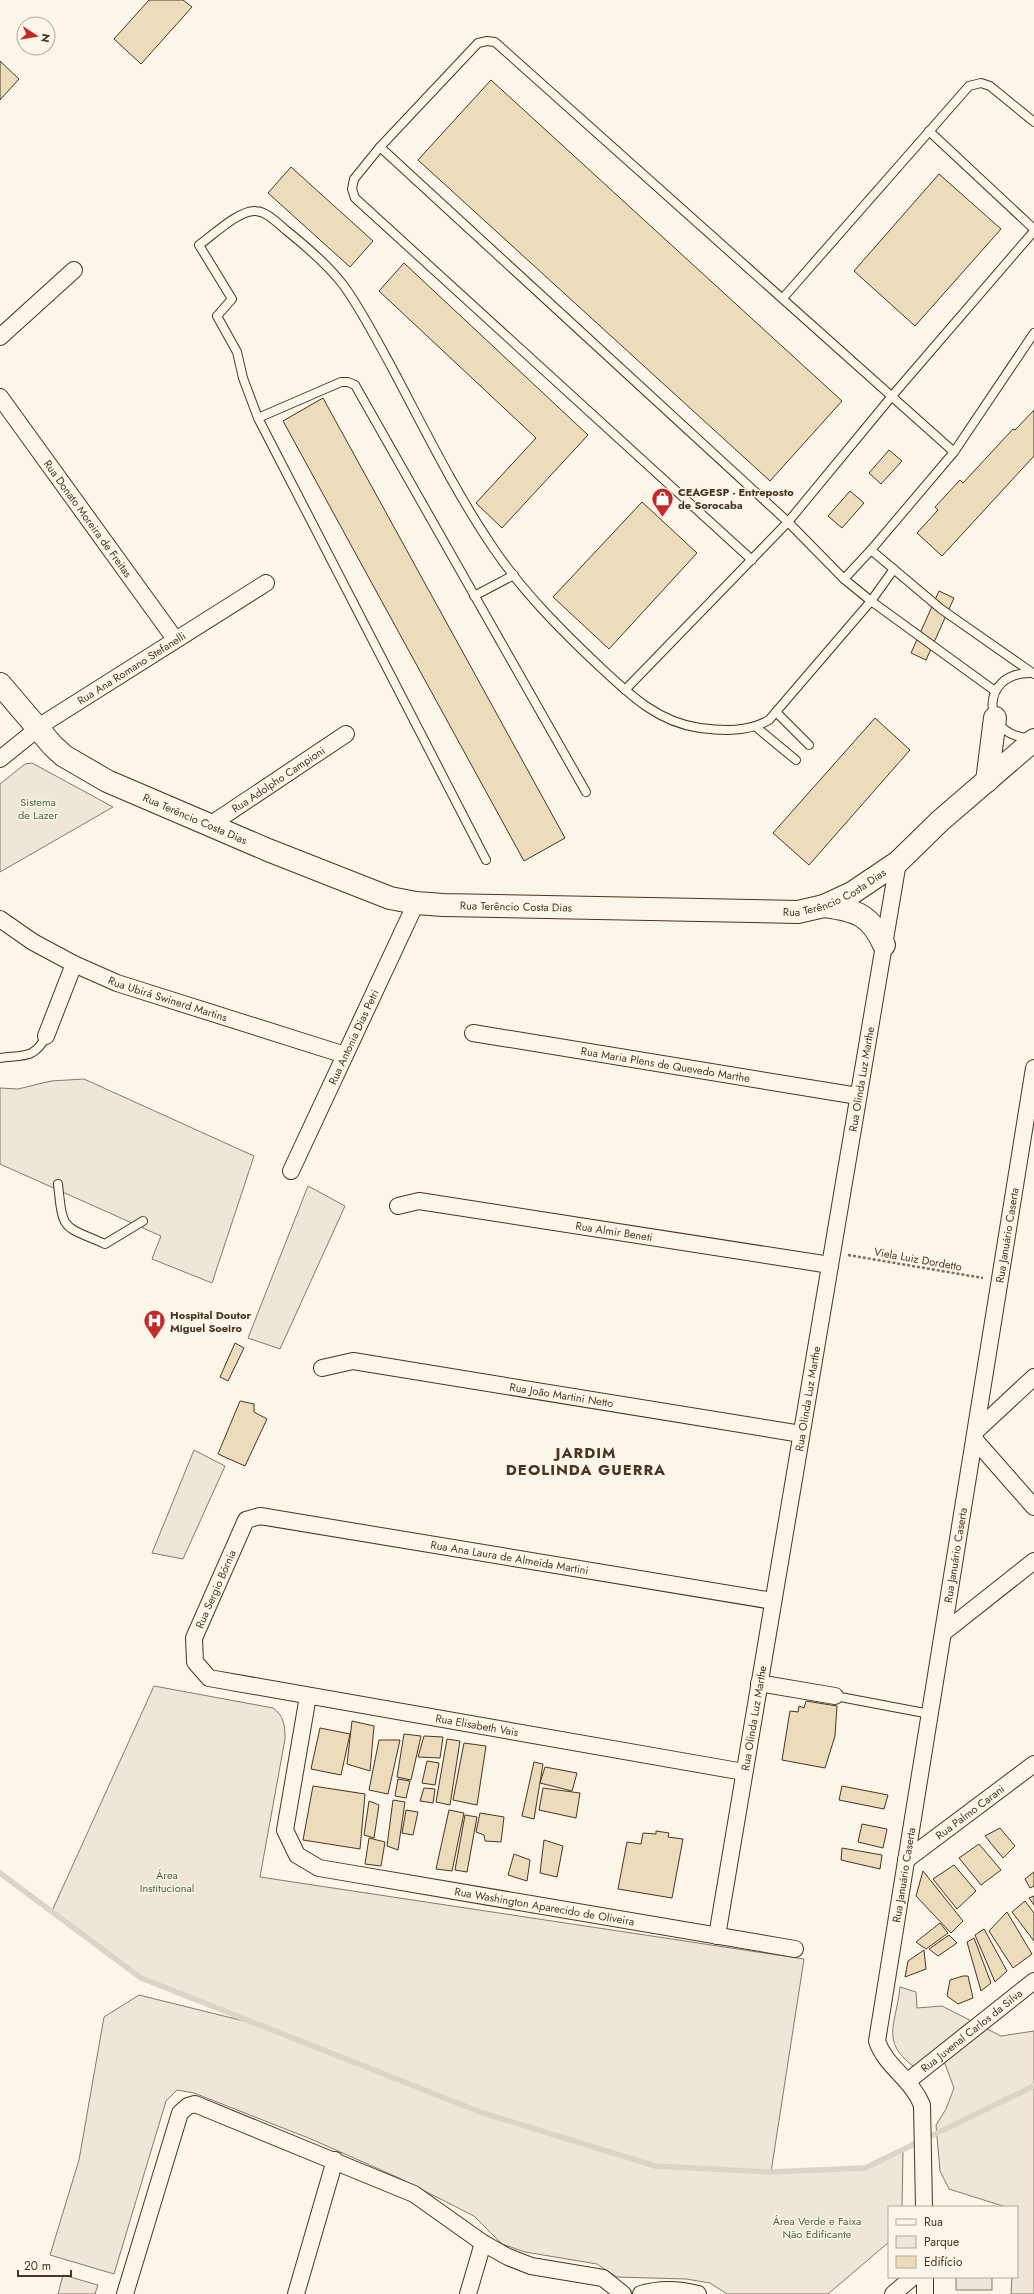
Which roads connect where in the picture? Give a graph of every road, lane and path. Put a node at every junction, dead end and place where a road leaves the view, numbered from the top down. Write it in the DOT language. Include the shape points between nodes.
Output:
graph roads {
  1 [pos="1034,122"];
  2 [pos="929,131"];
  3 [pos="380,147"];
  4 [pos="1034,230"];
  5 [pos="74,270"];
  6 [pos="783,298"];
  7 [pos="1034,333"];
  8 [pos="0,337"];
  9 [pos="892,396"];
  10 [pos="0,397"];
  11 [pos="258,418"];
  12 [pos="954,452"];
  13 [pos="788,522"];
  14 [pos="871,550"];
  15 [pos="752,560"];
  16 [pos="894,569"];
  17 [pos="514,575"];
  18 [pos="844,579"];
  19 [pos="266,583"];
  20 [pos="474,596"];
  21 [pos="871,601"];
  22 [pos="175,639"];
  23 [pos="1032,674"];
  24 [pos="0,684"];
  25 [pos="625,690"];
  26 [pos="995,691"];
  27 [pos="776,712"];
  28 [pos="995,718"];
  29 [pos="756,728"];
  30 [pos="37,729"];
  31 [pos="346,734"];
  32 [pos="1034,739"];
  33 [pos="809,745"];
  34 [pos="0,759"];
  35 [pos="796,760"];
  36 [pos="987,781"];
  37 [pos="586,792"];
  38 [pos="210,825"];
  39 [pos="486,860"];
  40 [pos="898,862"];
  41 [pos="416,903"];
  42 [pos="824,906"];
  43 [pos="0,919"];
  44 [pos="884,945"];
  45 [pos="74,964"];
  46 [pos="473,1033"];
  47 [pos="46,1036"];
  48 [pos="345,1055"];
  49 [pos="0,1058"];
  50 [pos="1034,1068"];
  51 [pos="858,1096"];
  52 [pos="1034,1146"];
  53 [pos="1021,1158"];
  54 [pos="291,1170"];
  55 [pos="58,1184"];
  56 [pos="398,1206"];
  57 [pos="143,1222"];
  58 [pos="831,1258"];
  59 [pos="1001,1281"];
  60 [pos="322,1368"];
  61 [pos="1034,1377"];
  62 [pos="801,1434"];
  63 [pos="975,1435"];
  64 [pos="1034,1507"];
  65 [pos="246,1520"];
  66 [pos="1034,1561"];
  67 [pos="773,1601"];
  68 [pos="943,1633"];
  69 [pos="209,1678"];
  70 [pos="759,1683"];
  71 [pos="308,1696"];
  72 [pos="835,1696"];
  73 [pos="930,1714"];
  74 [pos="1034,1764"];
  75 [pos="744,1772"];
  76 [pos="906,1860"];
  77 [pos="717,1936"];
  78 [pos="795,1949"];
  79 [pos="1034,1981"];
  80 [pos="908,2081"];
  81 [pos="335,2160"];
  82 [pos="924,2206"];
  83 [pos="483,2243"];
  84 [pos="912,2278"];
  85 [pos="925,2278"];
  86 [pos="125,2294"];
  87 [pos="296,2294"];
  88 [pos="468,2294"];
  89 [pos="623,2294"];
  90 [pos="641,2294"];
  91 [pos="698,2294"];
  92 [pos="893,2294"];
  93 [pos="925,2294"];
  1 -- 2 [label="lane" via="990,86 981,83 969,86"];
  2 -- 4 [label="lane"];
  2 -- 6 [label="lane"];
  3 -- 6 [label="lane" via="478,43 495,42"];
  3 -- 13 [label="lane"];
  3 -- 15 [label="lane" via="354,179 352,189 355,198"];
  4 -- 9 [label="lane"];
  5 -- 8 [label="street"];
  6 -- 9 [label="lane"];
  7 -- 12 [label="lane"];
  9 -- 12 [label="lane"];
  9 -- 13 [label="lane"];
  10 -- 22 [label="street, Rua Donato Moreira de Freitas"];
  11 -- 17 [label="lane" via="243,378 237,352 217,316 232,299 199,245 241,214 253,210 265,213 300,241 344,285 471,512"];
  11 -- 20 [label="lane" via="341,382 355,385"];
  11 -- 39 [label="lane"];
  12 -- 14 [label="lane"];
  13 -- 15 [label="lane"];
  13 -- 18 [label="lane"];
  14 -- 16 [label="lane"];
  14 -- 18 [label="lane"];
  15 -- 25 [label="lane"];
  16 -- 21 [label="lane"];
  16 -- 23 [label="lane" via="941,609"];
  17 -- 20 [label="lane"];
  17 -- 25 [label="lane" via="582,650"];
  18 -- 21 [label="lane"];
  19 -- 22 [label="street, Rua Ana Romano Stefanelli"];
  20 -- 37 [label="lane"];
  21 -- 26 [label="lane"];
  21 -- 27 [label="lane"];
  22 -- 30 [label="street, Rua Ana Romano Stefanelli"];
  23 -- 26 [label="lane" via="1020,673 1010,676 1001,682"];
  24 -- 30 [label="street, Rua Terêncio Costa Dias"];
  25 -- 29 [label="lane" via="649,710 683,725 734,730"];
  26 -- 28 [label="lane" via="992,701"];
  27 -- 29 [label="lane"];
  27 -- 33 [label="lane"];
  28 -- 32 [label="lane" via="1003,730 1012,736"];
  28 -- 36 [label="street"];
  29 -- 35 [label="lane"];
  30 -- 34 [label="street, Rua Ana Romano Stefanelli"];
  30 -- 38 [label="street, Rua Terêncio Costa Dias" via="64,756 107,781"];
  31 -- 38 [label="street, Rua Adolpho Campioni"];
  32 -- 36 [label="street, Rua Terêncio Costa Dias"];
  36 -- 40 [label="street, Rua Terêncio Costa Dias"];
  38 -- 41 [label="street, Rua Terêncio Costa Dias" via="390,898"];
  40 -- 42 [label="street, Rua Terêncio Costa Dias" via="852,894"];
  40 -- 44 [label="street, Rua Olinda Luz Marthe"];
  41 -- 42 [label="street, Rua Terêncio Costa Dias" via="619,910 798,912"];
  41 -- 48 [label="street, Rua Antonia Dias Petri"];
  42 -- 44 [label="street" via="862,915 872,923"];
  43 -- 45 [label="street, Rua Ubirá Swinerd Martins" via="33,942"];
  44 -- 51 [label="street, Rua Olinda Luz Marthe"];
  45 -- 47 [label="street"];
  45 -- 48 [label="street, Rua Ubirá Swinerd Martins" via="117,983"];
  46 -- 51 [label="street, Rua Maria Plens de Quevedo Marthe"];
  47 -- 49 [label="lane" via="39,1049 27,1055"];
  48 -- 54 [label="street, Rua Antonia Dias Petri"];
  50 -- 53 [label="street, Rua Januário Caserta"];
  51 -- 58 [label="street, Rua Olinda Luz Marthe"];
  52 -- 53 [label="street"];
  53 -- 59 [label="street, Rua Januário Caserta"];
  55 -- 57 [label="lane" via="64,1222 69,1228 105,1244"];
  56 -- 58 [label="street, Rua Almir Beneti" via="418,1201"];
  58 -- 59 [label="path, Viela Luiz Dordetto"];
  58 -- 62 [label="street, Rua Olinda Luz Marthe"];
  59 -- 63 [label="street, Rua Januário Caserta"];
  60 -- 62 [label="street, Rua João Martini Netto" via="353,1361"];
  61 -- 63 [label="street"];
  62 -- 67 [label="street, Rua Olinda Luz Marthe"];
  63 -- 64 [label="street"];
  63 -- 68 [label="street, Rua Januário Caserta"];
  65 -- 67 [label="street, Rua Ana Laura de Almeida Martini" via="260,1516"];
  65 -- 69 [label="street, Rua Sergio Bórnia" via="194,1638 195,1662"];
  66 -- 68 [label="street"];
  67 -- 70 [label="street, Rua Olinda Luz Marthe"];
  68 -- 73 [label="street, Rua Januário Caserta"];
  69 -- 71 [label="street, Rua Elisabeth Vais"];
  70 -- 72 [label="street"];
  70 -- 75 [label="street, Rua Olinda Luz Marthe"];
  71 -- 75 [label="street, Rua Elisabeth Vais"];
  71 -- 77 [label="street, Rua Washington Aparecido de Oliveira" via="285,1830 296,1855 319,1868"];
  72 -- 73 [label="lane"];
  73 -- 76 [label="street, Rua Januário Caserta"];
  74 -- 76 [label="street, Rua Palmo Carani"];
  75 -- 77 [label="street, Rua Olinda Luz Marthe"];
  76 -- 80 [label="street, Rua Januário Caserta" via="877,2041 881,2052"];
  77 -- 78 [label="street, Rua Washington Aparecido de Oliveira"];
  79 -- 80 [label="street, Rua Juvenal Carlos da Silva"];
  80 -- 82 [label="street" via="922,2105"];
  81 -- 83 [label="street" via="414,2194"];
  81 -- 86 [label="street" via="195,2104 188,2106 180,2113"];
  81 -- 87 [label="street"];
  83 -- 88 [label="street"];
  83 -- 89 [label="street" via="508,2257 532,2266 603,2278"];
  84 -- 92 [label="street"];
  85 -- 93 [label="street"];
  90 -- 91 [label="street" via="680,2289"];
}
